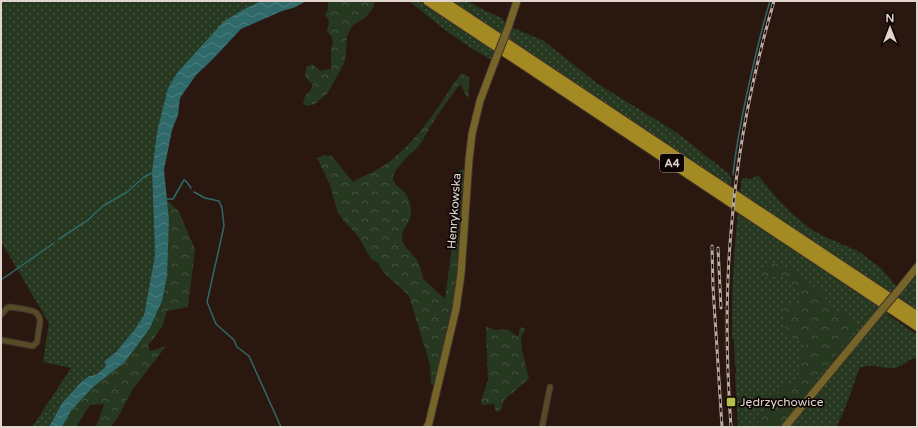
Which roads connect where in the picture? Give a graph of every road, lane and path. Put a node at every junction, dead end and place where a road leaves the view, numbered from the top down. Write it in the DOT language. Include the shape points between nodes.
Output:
graph roads {
  1 [pos="428,1"];
  2 [pos="443,1"];
  3 [pos="517,1"];
  4 [pos="917,267"];
  5 [pos="1,315"];
  6 [pos="917,316"];
  7 [pos="917,326"];
  8 [pos="1,340"];
  9 [pos="550,388"];
  10 [pos="427,427"];
  11 [pos="542,427"];
  12 [pos="785,427"];
  1 -- 7 [label="highway, A4"];
  2 -- 6 [label="highway, A4"];
  3 -- 10 [label="main road, Henrykowska, bridge" via="480,102 472,134 456,309"];
  4 -- 12 [label="main road, bridge"];
  5 -- 8 [label="street" via="9,307 33,311 40,320 37,342 34,346"];
  9 -- 11 [label="street"];
}
